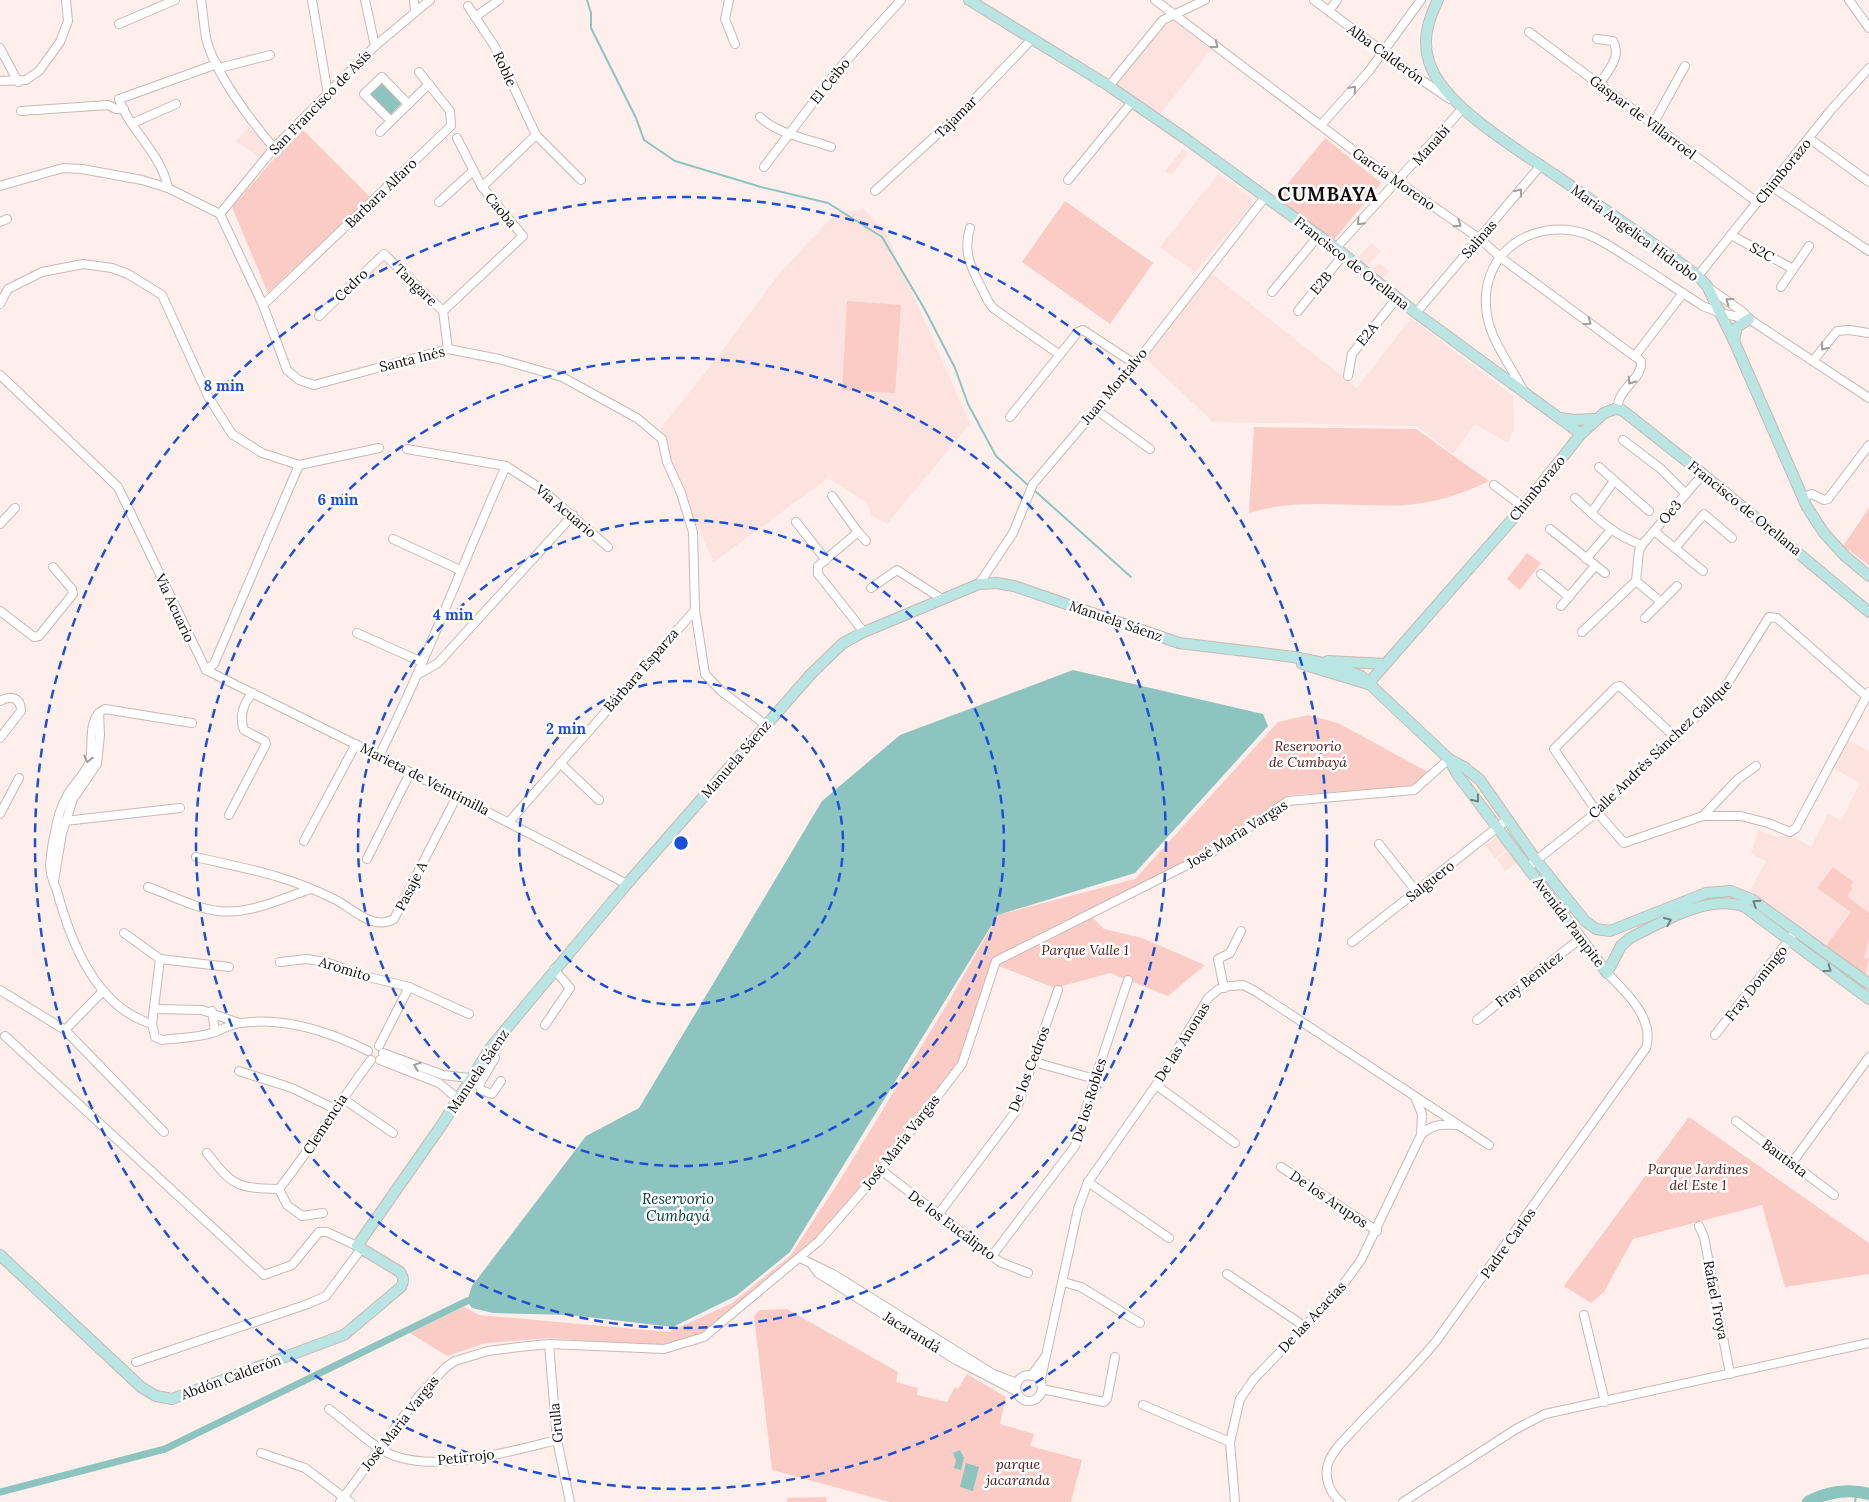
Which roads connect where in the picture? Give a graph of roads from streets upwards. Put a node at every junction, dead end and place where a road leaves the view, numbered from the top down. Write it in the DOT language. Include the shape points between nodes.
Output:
graph roads {
  1 [pos="66,0"];
  2 [pos="175,0"];
  3 [pos="201,0"];
  4 [pos="312,0"];
  5 [pos="365,0"];
  6 [pos="414,0"];
  7 [pos="430,0"];
  8 [pos="499,0"];
  9 [pos="728,0"];
  10 [pos="901,0"];
  11 [pos="969,0"];
  12 [pos="1156,0"];
  13 [pos="1205,0"];
  14 [pos="1314,0"];
  15 [pos="1338,0"];
  16 [pos="1421,0"];
  17 [pos="1438,0"];
  18 [pos="1849,0"];
  19 [pos="468,6"];
  20 [pos="415,11"];
  21 [pos="1329,11"];
  22 [pos="1176,15"];
  23 [pos="475,17"];
  24 [pos="119,24"];
  25 [pos="1869,28"];
  26 [pos="1529,32"];
  27 [pos="1032,39"];
  28 [pos="1597,39"];
  29 [pos="735,44"];
  30 [pos="375,46"];
  31 [pos="0,48"];
  32 [pos="1382,51"];
  33 [pos="270,55"];
  34 [pos="218,66"];
  35 [pos="1685,66"];
  36 [pos="1869,68"];
  37 [pos="419,72"];
  38 [pos="0,81"];
  39 [pos="18,82"];
  40 [pos="429,84"];
  41 [pos="1599,84"];
  42 [pos="1109,86"];
  43 [pos="328,94"];
  44 [pos="1132,102"];
  45 [pos="176,104"];
  46 [pos="408,104"];
  47 [pos="1462,107"];
  48 [pos="124,109"];
  49 [pos="21,111"];
  50 [pos="760,117"];
  51 [pos="391,121"];
  52 [pos="133,123"];
  53 [pos="1653,124"];
  54 [pos="1321,125"];
  55 [pos="380,132"];
  56 [pos="791,133"];
  57 [pos="536,135"];
  58 [pos="457,138"];
  59 [pos="1810,139"];
  60 [pos="831,147"];
  61 [pos="274,148"];
  62 [pos="1541,165"];
  63 [pos="764,167"];
  64 [pos="473,171"];
  65 [pos="581,180"];
  66 [pos="1068,180"];
  67 [pos="1397,182"];
  68 [pos="1869,182"];
  69 [pos="0,186"];
  70 [pos="1772,186"];
  71 [pos="482,187"];
  72 [pos="168,188"];
  73 [pos="875,191"];
  74 [pos="1265,197"];
  75 [pos="439,202"];
  76 [pos="1757,202"];
  77 [pos="220,214"];
  78 [pos="970,228"];
  79 [pos="1731,235"];
  80 [pos="1319,236"];
  81 [pos="1480,239"];
  82 [pos="1809,246"];
  83 [pos="1340,251"];
  84 [pos="1869,251"];
  85 [pos="384,254"];
  86 [pos="1500,257"];
  87 [pos="1794,269"];
  88 [pos="1698,276"];
  89 [pos="0,284"];
  90 [pos="1707,286"];
  91 [pos="1781,287"];
  92 [pos="8,289"];
  93 [pos="1272,292"];
  94 [pos="1684,293"];
  95 [pos="1397,298"];
  96 [pos="0,304"];
  97 [pos="264,305"];
  98 [pos="443,311"];
  99 [pos="1298,311"];
  100 [pos="1416,313"];
  101 [pos="1720,313"];
  102 [pos="319,316"];
  103 [pos="1749,319"];
  104 [pos="1869,333"];
  105 [pos="1734,341"];
  106 [pos="448,349"];
  107 [pos="1060,355"];
  108 [pos="1635,356"];
  109 [pos="1813,361"];
  110 [pos="1135,364"];
  111 [pos="0,374"];
  112 [pos="1348,376"];
  113 [pos="1524,392"];
  114 [pos="1869,398"];
  115 [pos="1618,408"];
  116 [pos="1095,409"];
  117 [pos="1553,414"];
  118 [pos="1010,416"];
  119 [pos="1595,419"];
  120 [pos="1581,434"];
  121 [pos="1623,440"];
  122 [pos="1869,444"];
  123 [pos="379,448"];
  124 [pos="407,449"];
  125 [pos="1150,449"];
  126 [pos="299,465"];
  127 [pos="506,466"];
  128 [pos="1599,467"];
  129 [pos="1703,474"];
  130 [pos="1614,480"];
  131 [pos="1494,485"];
  132 [pos="1686,494"];
  133 [pos="832,496"];
  134 [pos="1803,497"];
  135 [pos="1575,498"];
  136 [pos="1522,507"];
  137 [pos="15,508"];
  138 [pos="1650,511"];
  139 [pos="1591,512"];
  140 [pos="572,515"];
  141 [pos="796,522"];
  142 [pos="0,524"];
  143 [pos="1550,530"];
  144 [pos="1611,530"];
  145 [pos="1654,531"];
  146 [pos="858,532"];
  147 [pos="1732,538"];
  148 [pos="393,539"];
  149 [pos="866,541"];
  150 [pos="608,547"];
  151 [pos="1640,548"];
  152 [pos="1675,548"];
  153 [pos="1586,558"];
  154 [pos="826,560"];
  155 [pos="1595,566"];
  156 [pos="52,567"];
  157 [pos="460,570"];
  158 [pos="1703,571"];
  159 [pos="1605,573"];
  160 [pos="1541,574"];
  161 [pos="1869,576"];
  162 [pos="1636,581"];
  163 [pos="978,584"];
  164 [pos="1677,586"];
  165 [pos="871,588"];
  166 [pos="1568,597"];
  167 [pos="942,599"];
  168 [pos="1661,602"];
  169 [pos="1561,606"];
  170 [pos="695,610"];
  171 [pos="0,611"];
  172 [pos="1869,612"];
  173 [pos="1646,618"];
  174 [pos="864,632"];
  175 [pos="1582,632"];
  176 [pos="357,633"];
  177 [pos="1280,656"];
  178 [pos="1294,657"];
  179 [pos="422,662"];
  180 [pos="1385,664"];
  181 [pos="206,670"];
  182 [pos="417,675"];
  183 [pos="1368,684"];
  184 [pos="253,693"];
  185 [pos="1867,694"];
  186 [pos="0,701"];
  187 [pos="99,713"];
  188 [pos="192,723"];
  189 [pos="766,724"];
  190 [pos="0,738"];
  191 [pos="1676,738"];
  192 [pos="356,744"];
  193 [pos="378,756"];
  194 [pos="1448,759"];
  195 [pos="560,763"];
  196 [pos="1756,766"];
  197 [pos="410,773"];
  198 [pos="19,778"];
  199 [pos="457,796"];
  200 [pos="599,800"];
  201 [pos="180,808"];
  202 [pos="1597,812"];
  203 [pos="0,814"];
  204 [pos="229,814"];
  205 [pos="1703,816"];
  206 [pos="1508,819"];
  207 [pos="65,821"];
  208 [pos="509,822"];
  209 [pos="1497,826"];
  210 [pos="304,841"];
  211 [pos="1379,844"];
  212 [pos="196,857"];
  213 [pos="367,859"];
  214 [pos="1532,864"];
  215 [pos="54,881"];
  216 [pos="627,884"];
  217 [pos="148,887"];
  218 [pos="311,888"];
  219 [pos="1416,891"];
  220 [pos="1637,921"];
  221 [pos="1591,926"];
  222 [pos="1796,930"];
  223 [pos="1241,931"];
  224 [pos="1642,932"];
  225 [pos="124,933"];
  226 [pos="1581,938"];
  227 [pos="1789,940"];
  228 [pos="1352,942"];
  229 [pos="160,959"];
  230 [pos="280,962"];
  231 [pos="230,967"];
  232 [pos="554,969"];
  233 [pos="1608,973"];
  234 [pos="1128,980"];
  235 [pos="1869,984"];
  236 [pos="409,987"];
  237 [pos="1224,988"];
  238 [pos="0,990"];
  239 [pos="1058,990"];
  240 [pos="103,991"];
  241 [pos="1869,999"];
  242 [pos="154,1009"];
  243 [pos="212,1012"];
  244 [pos="469,1014"];
  245 [pos="1477,1020"];
  246 [pos="239,1023"];
  247 [pos="152,1024"];
  248 [pos="545,1025"];
  249 [pos="65,1030"];
  250 [pos="216,1032"];
  251 [pos="1715,1035"];
  252 [pos="5,1036"];
  253 [pos="491,1046"];
  254 [pos="368,1050"];
  255 [pos="381,1053"];
  256 [pos="1869,1057"];
  257 [pos="371,1060"];
  258 [pos="1034,1062"];
  259 [pos="239,1071"];
  260 [pos="469,1078"];
  261 [pos="1095,1079"];
  262 [pos="501,1081"];
  263 [pos="1156,1085"];
  264 [pos="1412,1094"];
  265 [pos="342,1098"];
  266 [pos="458,1099"];
  267 [pos="334,1109"];
  268 [pos="1736,1121"];
  269 [pos="1458,1126"];
  270 [pos="164,1132"];
  271 [pos="393,1133"];
  272 [pos="1421,1135"];
  273 [pos="1236,1143"];
  274 [pos="1489,1146"];
  275 [pos="207,1152"];
  276 [pos="1792,1162"];
  277 [pos="1281,1167"];
  278 [pos="881,1170"];
  279 [pos="1088,1182"];
  280 [pos="279,1188"];
  281 [pos="1834,1195"];
  282 [pos="323,1214"];
  283 [pos="937,1216"];
  284 [pos="1699,1226"];
  285 [pos="1377,1231"];
  286 [pos="1169,1238"];
  287 [pos="359,1250"];
  288 [pos="0,1255"];
  289 [pos="992,1256"];
  290 [pos="800,1258"];
  291 [pos="1028,1273"];
  292 [pos="1227,1274"];
  293 [pos="1063,1282"];
  294 [pos="1584,1315"];
  295 [pos="1140,1322"];
  296 [pos="1304,1326"];
  297 [pos="1869,1343"];
  298 [pos="549,1344"];
  299 [pos="1048,1354"];
  300 [pos="1115,1357"];
  301 [pos="136,1362"];
  302 [pos="1730,1374"];
  303 [pos="1030,1376"];
  304 [pos="1041,1386"];
  305 [pos="1016,1387"];
  306 [pos="1605,1402"];
  307 [pos="1143,1405"];
  308 [pos="329,1409"];
  309 [pos="557,1440"];
  310 [pos="1230,1442"];
  311 [pos="380,1447"];
  312 [pos="261,1453"];
  313 [pos="345,1501"];
  314 [pos="569,1502"];
  315 [pos="1235,1502"];
  316 [pos="1341,1502"];
  317 [pos="1403,1502"];
  1 -- 39 [label="street" via="68,22 60,42 39,71"];
  2 -- 24 [label="street"];
  3 -- 34 [label="street" via="207,39"];
  4 -- 43 [label="street"];
  5 -- 30 [label="street"];
  6 -- 20 [label="street"];
  7 -- 20 [label="street, San Francisco de Asís"];
  8 -- 23 [label="street"];
  9 -- 29 [label="street" via="726,19"];
  10 -- 56 [label="street, El Ceibo" via="837,71"];
  11 -- 27 [label="street, Francisco de Orellana"];
  12 -- 22 [label="street, García Moreno"];
  13 -- 22 [label="street"];
  14 -- 21 [label="street, Alba Calderón"];
  15 -- 21 [label="street"];
  16 -- 32 [label="street"];
  17 -- 47 [label="street, Maria Angelica Hidrobo" via="1427,29 1425,46 1436,77"];
  18 -- 25 [label="street"];
  19 -- 23 [label="street, Roble"];
  20 -- 30 [label="street, San Francisco de Asís"];
  21 -- 32 [label="street, Alba Calderón"];
  22 -- 42 [label="street" via="1163,20"];
  22 -- 54 [label="street, García Moreno, one-way"];
  23 -- 57 [label="street, Roble" via="495,47"];
  26 -- 41 [label="street, Gaspar de Villarroel"];
  27 -- 42 [label="street, Francisco de Orellana"];
  27 -- 73 [label="street, Tajamar" via="965,109"];
  28 -- 41 [label="street" via="1613,41 1617,48 1616,57"];
  30 -- 43 [label="street, San Francisco de Asís"];
  31 -- 39 [label="street"];
  32 -- 47 [label="street, Alba Calderón"];
  54 -- 32 [label="street, one-way" via="1369,71"];
  33 -- 34 [label="street"];
  34 -- 48 [label="street" via="120,98"];
  34 -- 61 [label="street" via="250,120"];
  35 -- 53 [label="street"];
  36 -- 59 [label="street, Chimborazo"];
  37 -- 40 [label="street, Barbara Alfaro"];
  38 -- 39 [label="street"];
  40 -- 46 [label="street"];
  40 -- 97 [label="street, Barbara Alfaro" via="450,111 451,126"];
  41 -- 53 [label="street, Gaspar de Villarroel"];
  42 -- 44 [label="street, Francisco de Orellana"];
  43 -- 61 [label="street, San Francisco de Asís"];
  44 -- 66 [label="street"];
  44 -- 74 [label="street, Francisco de Orellana"];
  45 -- 52 [label="street"];
  46 -- 51 [label="street"];
  46 -- 51 [label="street" via="382,77 364,94"];
  47 -- 62 [label="street, Maria Angelica Hidrobo"];
  47 -- 67 [label="street, Manabí"];
  48 -- 49 [label="street" via="108,105"];
  48 -- 52 [label="street"];
  50 -- 56 [label="street"];
  51 -- 55 [label="street"];
  52 -- 72 [label="street" via="166,177"];
  53 -- 76 [label="street, Gaspar de Villarroel"];
  54 -- 67 [label="street, García Moreno"];
  56 -- 60 [label="street"];
  56 -- 63 [label="street, El Ceibo"];
  57 -- 65 [label="street, Roble"];
  57 -- 71 [label="street"];
  58 -- 64 [label="street, Caoba"];
  59 -- 68 [label="street"];
  59 -- 70 [label="street, Chimborazo"];
  61 -- 77 [label="street, San Francisco de Asís"];
  81 -- 62 [label="street, Salinas, one-way"];
  62 -- 88 [label="street, Maria Angelica Hidrobo"];
  64 -- 71 [label="street, Caoba"];
  64 -- 75 [label="street"];
  67 -- 81 [label="street, García Moreno, one-way"];
  67 -- 83 [label="street, Manabí, one-way"];
  69 -- 72 [label="street" via="63,168 142,180"];
  70 -- 76 [label="street, Chimborazo"];
  70 -- 84 [label="street"];
  71 -- 98 [label="street, Caoba" via="523,236"];
  72 -- 77 [label="street"];
  74 -- 80 [label="street, Francisco de Orellana"];
  74 -- 110 [label="street, Juan Montalvo"];
  76 -- 79 [label="street, Chimborazo"];
  77 -- 97 [label="street, Santa Inés"];
  78 -- 107 [label="street" via="966,240 967,254 993,308"];
  79 -- 87 [label="street, S2C"];
  79 -- 88 [label="street, Chimborazo"];
  80 -- 83 [label="street, Francisco de Orellana"];
  80 -- 93 [label="street"];
  81 -- 86 [label="street, García Moreno"];
  81 -- 100 [label="street, Salinas"];
  82 -- 87 [label="street"];
  83 -- 95 [label="street, Francisco de Orellana"];
  83 -- 99 [label="street, E2B"];
  85 -- 98 [label="street, Tangare"];
  85 -- 102 [label="street, Cedro"];
  86 -- 94 [label="street" via="1527,235 1550,229 1575,231 1608,245"];
  86 -- 108 [label="street, García Moreno, one-way"];
  86 -- 113 [label="street" via="1488,281 1487,315 1490,328"];
  87 -- 91 [label="street"];
  88 -- 90 [label="street, Maria Angelica Hidrobo"];
  89 -- 92 [label="street"];
  90 -- 101 [label="street, Maria Angelica Hidrobo"];
  103 -- 90 [label="street, one-way"];
  92 -- 96 [label="street"];
  92 -- 126 [label="street" via="42,272 68,265 112,268 128,274 162,295 209,398 232,434 262,453"];
  94 -- 101 [label="street"];
  94 -- 108 [label="street"];
  95 -- 100 [label="street, Francisco de Orellana"];
  95 -- 112 [label="street, E2A" via="1352,354"];
  97 -- 106 [label="street, Santa Inés" via="287,370 298,380 314,385"];
  98 -- 106 [label="street, Tangare"];
  100 -- 113 [label="street, Francisco de Orellana"];
  101 -- 103 [label="street"];
  101 -- 105 [label="street, Maria Angelica Hidrobo"];
  103 -- 105 [label="street" via="1737,328"];
  103 -- 109 [label="street"];
  104 -- 109 [label="street, one-way" via="1837,331"];
  105 -- 134 [label="street, Maria Angelica Hidrobo"];
  106 -- 170 [label="street, Santa Inés" via="562,377 637,418 662,439 667,462 682,493 693,532"];
  107 -- 110 [label="street" via="1082,330"];
  107 -- 118 [label="street"];
  108 -- 115 [label="street, one-way" via="1642,365 1618,402"];
  109 -- 114 [label="street"];
  110 -- 116 [label="street, Juan Montalvo"];
  111 -- 181 [label="street, Via Acuario" via="118,487"];
  113 -- 117 [label="street, Francisco de Orellana"];
  115 -- 119 [label="street, Chimborazo"];
  115 -- 129 [label="street, Francisco de Orellana"];
  116 -- 125 [label="street"];
  116 -- 163 [label="street, Juan Montalvo" via="1033,484 1013,533"];
  117 -- 119 [label="street" via="1574,420"];
  117 -- 120 [label="street, Francisco de Orellana"];
  119 -- 120 [label="street, Chimborazo"];
  120 -- 136 [label="street, Chimborazo"];
  121 -- 132 [label="street" via="1661,469"];
  122 -- 134 [label="street" via="1828,499 1812,494"];
  123 -- 126 [label="street"];
  124 -- 127 [label="street, Via Acuario"];
  126 -- 181 [label="street" via="214,664"];
  127 -- 140 [label="street, Via Acuario" via="540,488"];
  127 -- 157 [label="street"];
  128 -- 130 [label="street"];
  129 -- 132 [label="street, Oe3"];
  129 -- 172 [label="street, Francisco de Orellana"];
  130 -- 138 [label="street"];
  130 -- 139 [label="street"];
  131 -- 136 [label="street"];
  132 -- 145 [label="street, Oe3"];
  133 -- 146 [label="street"];
  134 -- 161 [label="street, Maria Angelica Hidrobo" via="1824,533"];
  135 -- 139 [label="street"];
  136 -- 180 [label="street, Chimborazo"];
  137 -- 142 [label="street"];
  139 -- 144 [label="street"];
  140 -- 150 [label="street, Via Acuario"];
  140 -- 182 [label="street" via="438,663"];
  141 -- 154 [label="street"];
  143 -- 153 [label="street"];
  144 -- 151 [label="street"];
  144 -- 153 [label="street"];
  145 -- 151 [label="street, Oe3"];
  145 -- 152 [label="street"];
  146 -- 149 [label="street"];
  146 -- 154 [label="street"];
  147 -- 152 [label="street" via="1704,514"];
  148 -- 157 [label="street"];
  151 -- 162 [label="street"];
  152 -- 158 [label="street"];
  153 -- 155 [label="street"];
  154 -- 174 [label="street" via="818,566 818,574"];
  155 -- 159 [label="street"];
  155 -- 166 [label="street"];
  156 -- 171 [label="street" via="73,594 38,636 34,637"];
  157 -- 179 [label="street"];
  160 -- 166 [label="street"];
  162 -- 168 [label="street"];
  162 -- 175 [label="street"];
  163 -- 167 [label="street, Manuela Sáenz"];
  163 -- 177 [label="street, Manuela Sáenz" via="1014,586 1179,643"];
  164 -- 168 [label="street"];
  165 -- 167 [label="street" via="897,570"];
  166 -- 169 [label="street"];
  167 -- 174 [label="street, Manuela Sáenz"];
  168 -- 173 [label="street"];
  170 -- 189 [label="street, Santa Inés" via="705,674 721,691"];
  170 -- 195 [label="street, Bárbara Esparza"];
  174 -- 189 [label="street, Manuela Sáenz" via="843,643"];
  176 -- 179 [label="street"];
  177 -- 178 [label="street, Manuela Sáenz"];
  177 -- 183 [label="street, Manuela Sáenz"];
  178 -- 180 [label="street"];
  178 -- 183 [label="street, Manuela Sáenz" via="1328,664 1360,676"];
  179 -- 182 [label="street"];
  180 -- 183 [label="street, Chimborazo"];
  181 -- 184 [label="street, Marieta de Veintimilla"];
  182 -- 193 [label="street"];
  183 -- 194 [label="street, Avenida Pampite"];
  184 -- 192 [label="street, Marieta de Veintimilla"];
  184 -- 204 [label="street" via="241,716 241,723 244,730 266,744"];
  185 -- 191 [label="street, Calle Andrés Sánchez Gallque" via="1772,616 1728,686"];
  185 -- 205 [label="street" via="1793,831 1741,816"];
  186 -- 190 [label="street" via="7,697 16,698 20,701 21,710"];
  187 -- 188 [label="street" via="105,709"];
  187 -- 207 [label="street" via="97,764 73,799"];
  187 -- 215 [label="street, one-way" via="93,722 90,762 67,795 55,831 50,872"];
  189 -- 216 [label="street, Manuela Sáenz"];
  191 -- 202 [label="street, Calle Andrés Sánchez Gallque"];
  191 -- 202 [label="street" via="1624,688 1616,687 1554,749"];
  192 -- 193 [label="street, Marieta de Veintimilla"];
  192 -- 210 [label="street"];
  193 -- 197 [label="street, Marieta de Veintimilla"];
  194 -- 206 [label="street, Avenida Pampite" via="1480,780"];
  194 -- 209 [label="street, Avenida Pampite, one-way"];
  194 -- 278 [label="street, José Maria Vargas" via="1414,790 1288,801 1211,853 996,961 962,1064"];
  195 -- 200 [label="street"];
  195 -- 208 [label="street, Bárbara Esparza"];
  196 -- 205 [label="street" via="1738,779"];
  197 -- 199 [label="street, Marieta de Veintimilla"];
  197 -- 213 [label="street"];
  198 -- 203 [label="street"];
  199 -- 208 [label="street, Marieta de Veintimilla"];
  199 -- 218 [label="street, Pasaje A" via="394,918 385,924 373,923"];
  201 -- 207 [label="street"];
  202 -- 205 [label="street" via="1624,843"];
  202 -- 214 [label="street, Calle Andrés Sánchez Gallque"];
  206 -- 209 [label="street, Salguero"];
  206 -- 214 [label="street, Avenida Pampite"];
  207 -- 215 [label="street"];
  208 -- 216 [label="street, Marieta de Veintimilla"];
  209 -- 214 [label="street, Avenida Pampite"];
  209 -- 219 [label="street, Salguero"];
  211 -- 219 [label="street"];
  212 -- 218 [label="street, Pasaje A" via="286,878"];
  214 -- 221 [label="street, Avenida Pampite"];
  214 -- 226 [label="street, Avenida Pampite"];
  215 -- 240 [label="street" via="76,944"];
  216 -- 232 [label="street, Manuela Sáenz"];
  217 -- 218 [label="street" via="197,906 226,911 265,905"];
  219 -- 228 [label="street, Salguero"];
  220 -- 221 [label="street, Avenida Pampite" via="1610,931"];
  222 -- 220 [label="street, Avenida Pampite, one-way" via="1752,900 1732,891 1706,893"];
  220 -- 224 [label="street"];
  221 -- 226 [label="street"];
  222 -- 227 [label="street, Fray Domingo"];
  222 -- 235 [label="street, Avenida Pampite"];
  223 -- 237 [label="street" via="1230,953 1218,959"];
  224 -- 227 [label="street, Avenida Pampite, one-way" via="1700,907 1725,902 1745,907"];
  224 -- 233 [label="street, Avenida Pampite" via="1621,946"];
  225 -- 229 [label="street"];
  226 -- 233 [label="street, Avenida Pampite"];
  226 -- 245 [label="street, Fray Benitez"];
  227 -- 241 [label="street, Avenida Pampite, one-way"];
  227 -- 251 [label="street, Fray Domingo"];
  229 -- 231 [label="street"];
  229 -- 242 [label="street"];
  230 -- 236 [label="street, Aromito" via="307,959 326,962"];
  232 -- 248 [label="street" via="570,988"];
  232 -- 253 [label="street, Manuela Sáenz"];
  233 -- 316 [label="street, Padre Carlos" via="1645,1019 1649,1030 1646,1048 1437,1340 1413,1370 1339,1446 1329,1461 1326,1476 1332,1493"];
  234 -- 261 [label="street, De los Robles"];
  236 -- 244 [label="street, Aromito"];
  236 -- 255 [label="street"];
  237 -- 263 [label="street, De las Anonas" via="1208,998"];
  237 -- 264 [label="street" via="1243,985 1255,991"];
  238 -- 249 [label="street"];
  239 -- 258 [label="street, De los Cedros"];
  240 -- 247 [label="street" via="132,1016"];
  240 -- 249 [label="street"];
  242 -- 243 [label="street"];
  242 -- 247 [label="street"];
  243 -- 246 [label="street"];
  243 -- 250 [label="street"];
  246 -- 250 [label="street"];
  246 -- 254 [label="street" via="267,1022 294,1026 341,1038"];
  247 -- 250 [label="street" via="155,1037 162,1040"];
  249 -- 270 [label="street"];
  252 -- 287 [label="street" via="264,1275 292,1265 318,1232 327,1232"];
  253 -- 260 [label="street, Manuela Sáenz"];
  253 -- 262 [label="street" via="495,1058 480,1090 492,1094"];
  254 -- 255 [label="street" via="372,1046"];
  254 -- 257 [label="street"];
  255 -- 257 [label="street"];
  260 -- 255 [label="street, one-way" via="443,1075"];
  255 -- 266 [label="street" via="440,1083"];
  256 -- 276 [label="street"];
  257 -- 265 [label="street, Clemencia"];
  258 -- 261 [label="street"];
  258 -- 283 [label="street, De los Cedros" via="1016,1111"];
  259 -- 267 [label="street" via="292,1088"];
  260 -- 266 [label="street, Manuela Sáenz"];
  261 -- 289 [label="street, De los Robles" via="1072,1153"];
  263 -- 273 [label="street"];
  263 -- 279 [label="street, De las Anonas"];
  264 -- 269 [label="street"];
  264 -- 272 [label="street" via="1422,1114"];
  265 -- 267 [label="street, Clemencia"];
  265 -- 271 [label="street"];
  266 -- 287 [label="street, Manuela Sáenz"];
  267 -- 280 [label="street, Clemencia"];
  268 -- 276 [label="street, Bautista"];
  269 -- 272 [label="street" via="1438,1124"];
  269 -- 274 [label="street"];
  272 -- 285 [label="street, De las Acacias"];
  275 -- 280 [label="street" via="228,1179 250,1188"];
  276 -- 281 [label="street, Bautista"];
  277 -- 285 [label="street, De los Arupos"];
  278 -- 283 [label="street, De los Eucalipto"];
  278 -- 290 [label="street, José Maria Vargas"];
  279 -- 286 [label="street"];
  279 -- 293 [label="street, De las Anonas" via="1078,1209"];
  280 -- 282 [label="street" via="287,1205 302,1216"];
  283 -- 289 [label="street, De los Eucalipto"];
  284 -- 302 [label="street, Rafael Troya" via="1704,1237"];
  285 -- 296 [label="street, De las Acacias" via="1361,1260 1336,1293"];
  287 -- 288 [label="street, Abdón Calderón" via="400,1272 403,1282 344,1335 172,1399 164,1399 141,1387"];
  287 -- 301 [label="street" via="326,1296"];
  289 -- 291 [label="street, De los Eucalipto"];
  290 -- 298 [label="street, José Maria Vargas" via="704,1337 691,1342 664,1349"];
  290 -- 305 [label="street, Jacarandá" via="818,1273 892,1315 956,1360"];
  292 -- 296 [label="street"];
  293 -- 295 [label="street" via="1081,1287"];
  293 -- 299 [label="street, De las Anonas"];
  294 -- 306 [label="street"];
  296 -- 310 [label="street, De las Acacias" via="1246,1389 1240,1399"];
  297 -- 302 [label="street"];
  298 -- 309 [label="street, Grulla"];
  298 -- 311 [label="street, José Maria Vargas" via="488,1351 446,1367 418,1397"];
  299 -- 303 [label="street"];
  299 -- 304 [label="street, De las Anonas"];
  300 -- 304 [label="street" via="1104,1402"];
  302 -- 306 [label="street"];
  303 -- 304 [label="street"];
  303 -- 305 [label="street" via="1022,1377"];
  304 -- 305 [label="street" via="1038,1398 1028,1401 1018,1396"];
  306 -- 317 [label="street" via="1534,1418"];
  307 -- 310 [label="street"];
  308 -- 311 [label="street, Petirrojo"];
  309 -- 311 [label="street, Petirrojo" via="460,1460 402,1458"];
  309 -- 314 [label="street, Grulla"];
  310 -- 315 [label="street, De las Acacias"];
  311 -- 313 [label="street, José Maria Vargas"];
  312 -- 313 [label="street" via="305,1468"];
}
